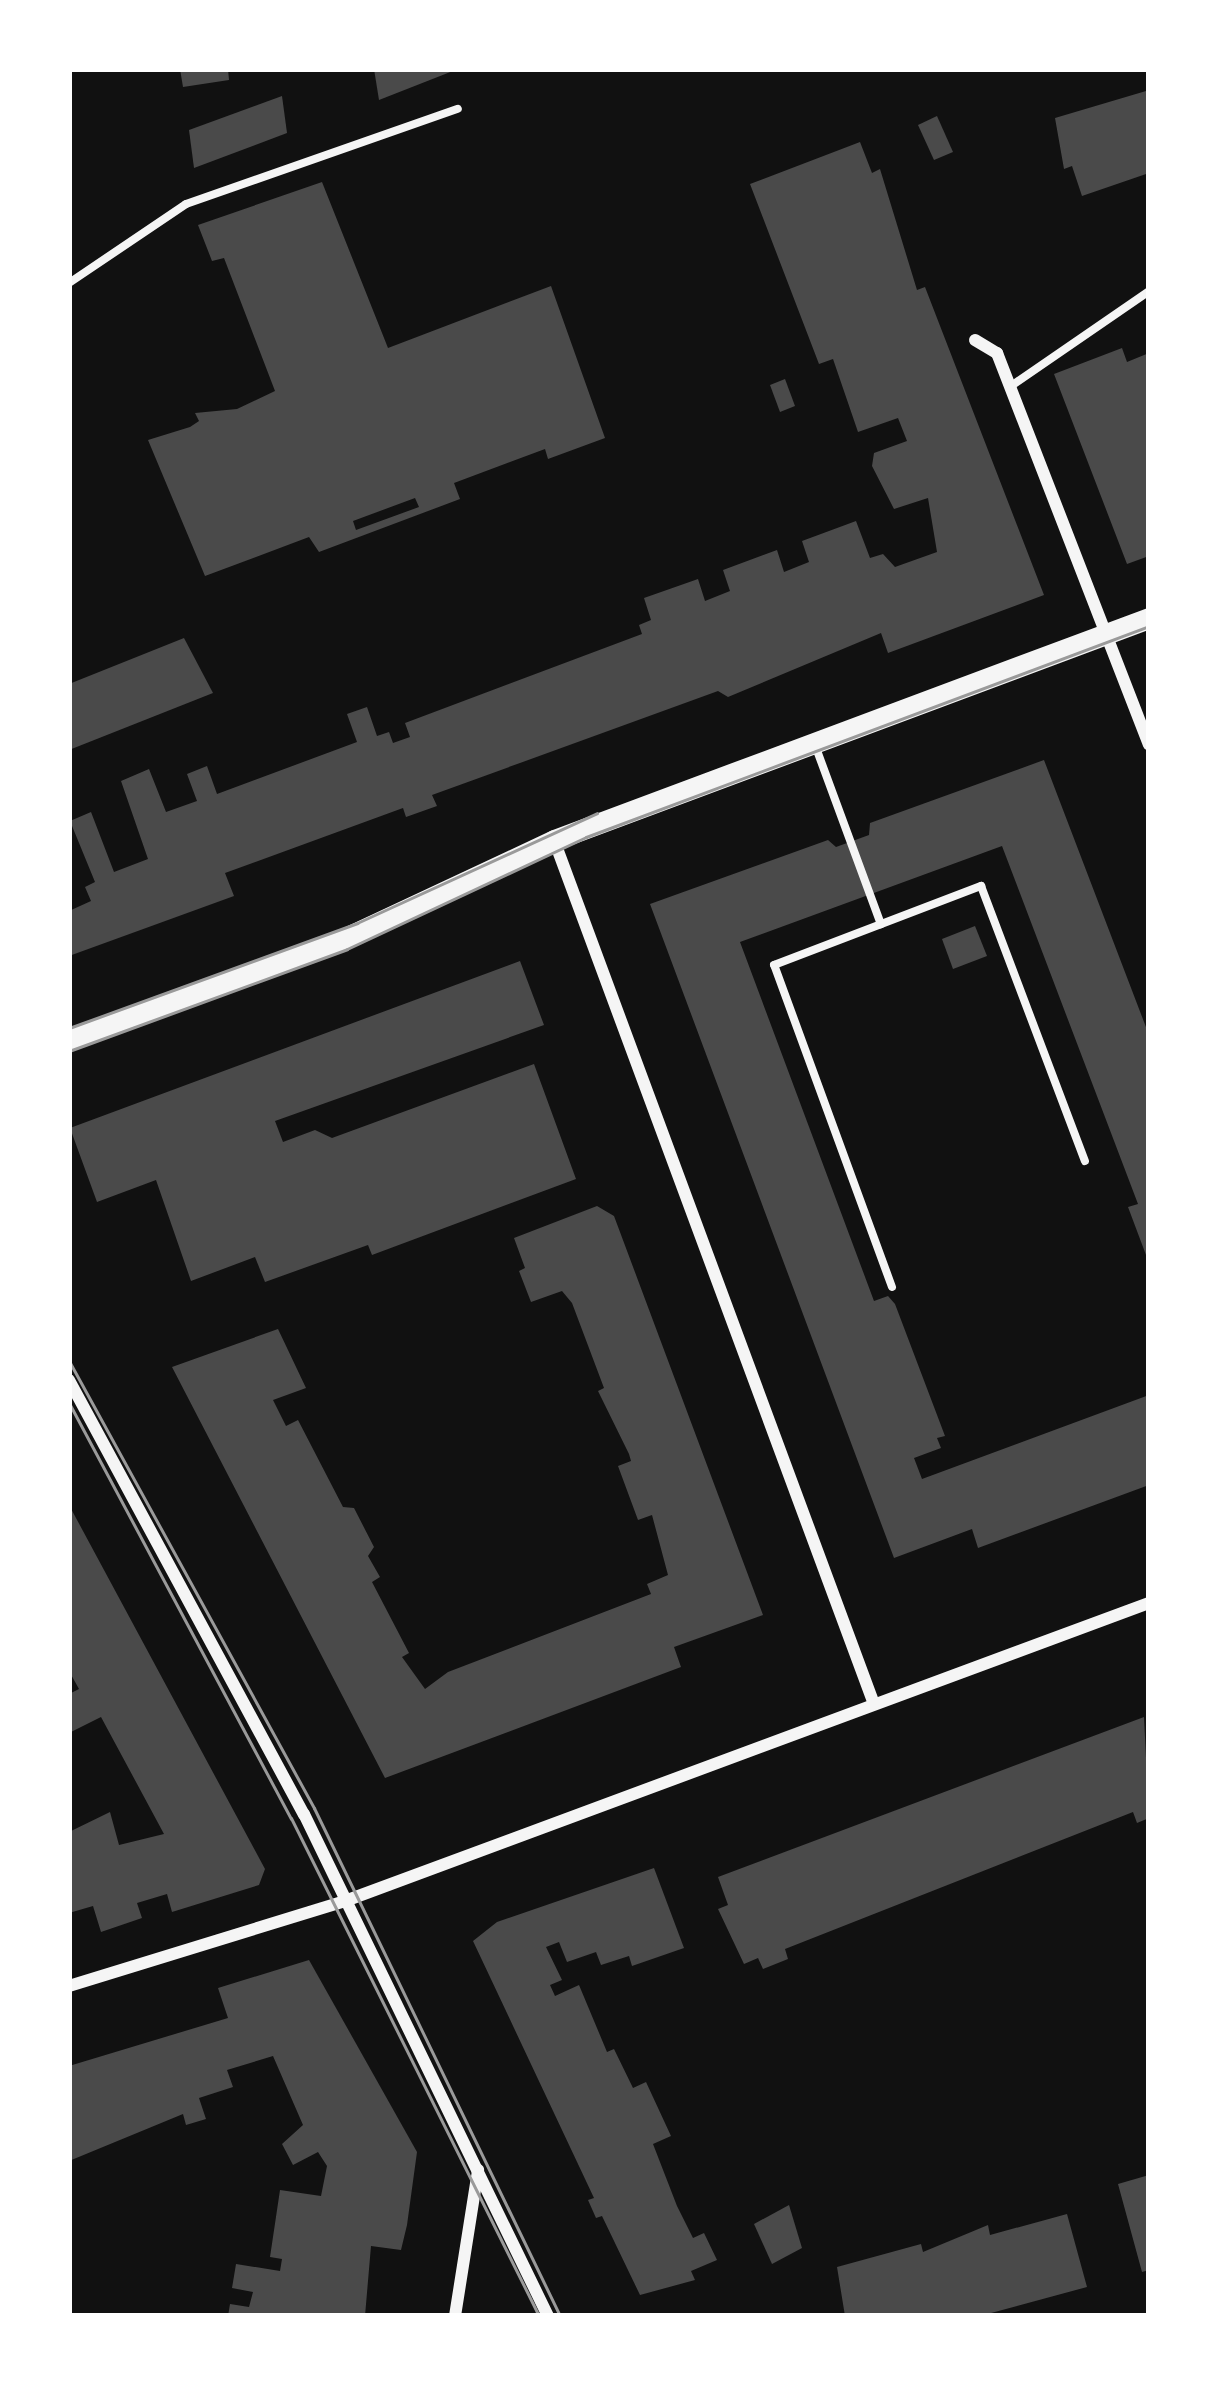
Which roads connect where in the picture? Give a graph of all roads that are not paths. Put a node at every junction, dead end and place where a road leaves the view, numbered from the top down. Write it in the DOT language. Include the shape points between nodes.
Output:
graph roads {
  1 [pos="458,109"];
  2 [pos="69,283"];
  3 [pos="1149,291"];
  4 [pos="975,340"];
  5 [pos="1010,386"];
  6 [pos="1149,618"];
  7 [pos="1106,634"];
  8 [pos="814,741"];
  9 [pos="1149,746"];
  10 [pos="554,840"];
  11 [pos="881,924"];
  12 [pos="69,1040"];
  13 [pos="1085,1161"];
  14 [pos="892,1287"];
  15 [pos="69,1380"];
  16 [pos="1149,1603"];
  17 [pos="874,1704"];
  18 [pos="345,1901"];
  19 [pos="69,1987"];
  20 [pos="478,2169"];
  21 [pos="455,2316"];
  22 [pos="548,2316"];
  1 -- 2 [label="lane" via="186,204"];
  3 -- 5 [label="lane"];
  4 -- 5 [label="street" via="997,353"];
  5 -- 7 [label="street"];
  6 -- 7 [label="street"];
  7 -- 8 [label="street"];
  7 -- 9 [label="street"];
  8 -- 10 [label="street"];
  8 -- 11 [label="lane"];
  10 -- 12 [label="street" via="341,940"];
  10 -- 17 [label="street"];
  11 -- 13 [label="lane" via="981,886"];
  11 -- 14 [label="lane" via="774,965"];
  15 -- 18 [label="street"];
  16 -- 17 [label="street"];
  17 -- 18 [label="street"];
  18 -- 19 [label="street"];
  18 -- 20 [label="street"];
  20 -- 21 [label="street"];
  20 -- 22 [label="street"];
}
